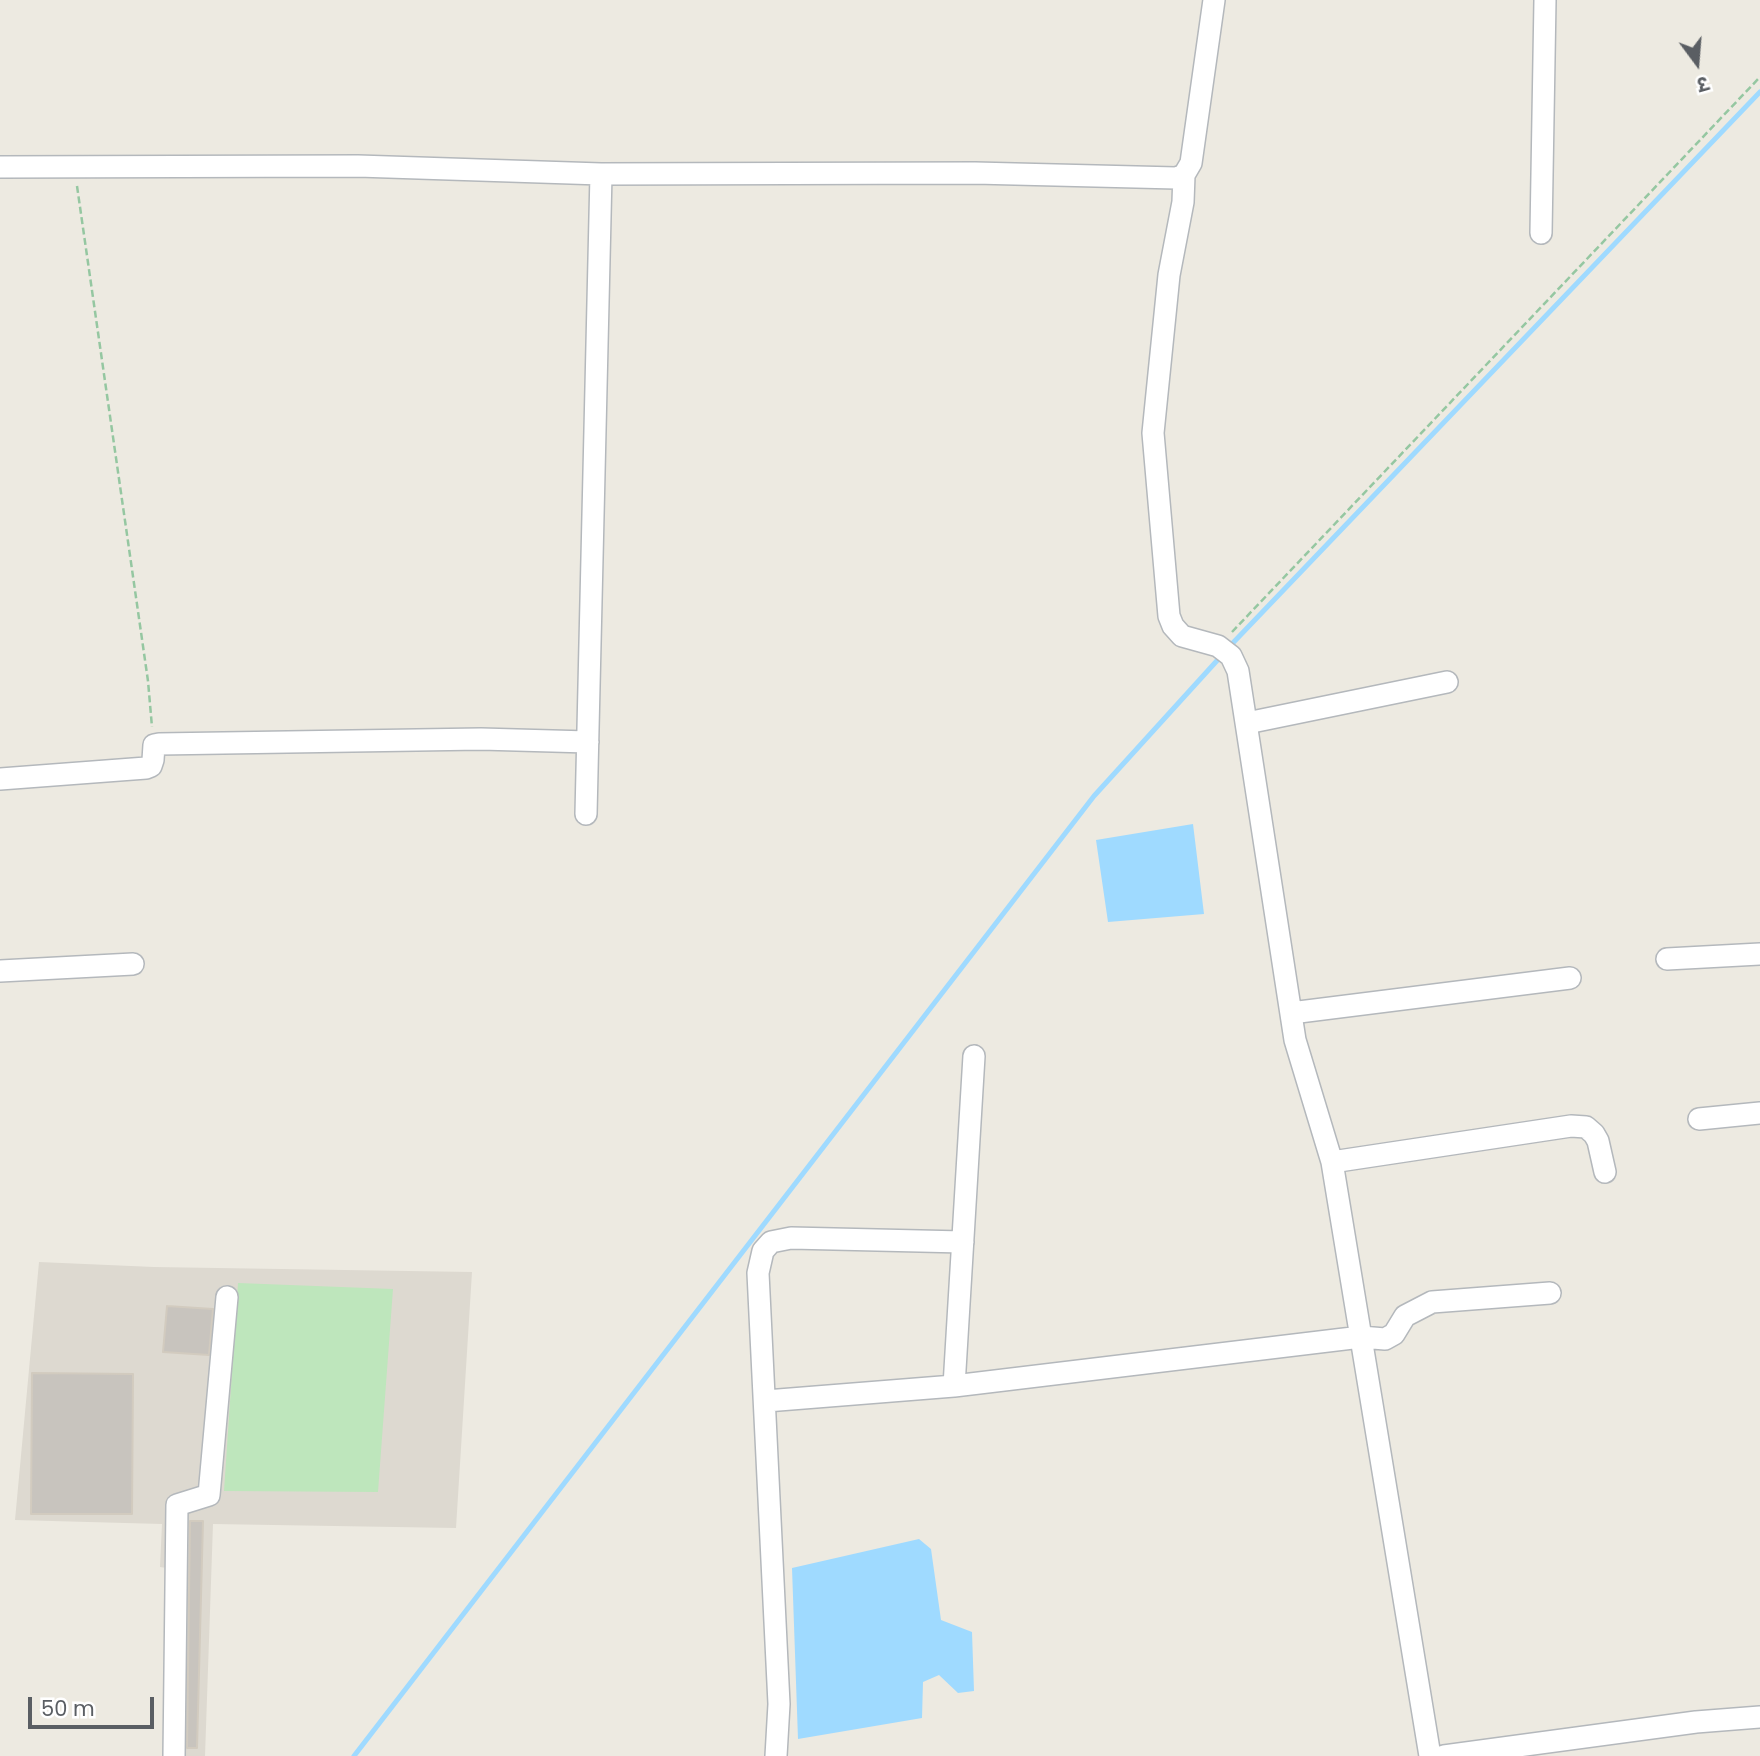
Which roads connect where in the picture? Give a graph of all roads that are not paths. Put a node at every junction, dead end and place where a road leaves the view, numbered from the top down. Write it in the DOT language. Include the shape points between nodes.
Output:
graph roads {
  1 [pos="1214,0"];
  2 [pos="1545,0"];
  3 [pos="0,167"];
  4 [pos="601,174"];
  5 [pos="1184,175"];
  6 [pos="1541,233"];
  7 [pos="1447,682"];
  8 [pos="1247,723"];
  9 [pos="588,742"];
  10 [pos="0,779"];
  11 [pos="586,814"];
  12 [pos="1760,954"];
  13 [pos="1667,959"];
  14 [pos="132,964"];
  15 [pos="0,971"];
  16 [pos="1570,978"];
  17 [pos="1291,1013"];
  18 [pos="974,1055"];
  19 [pos="1760,1113"];
  20 [pos="1699,1119"];
  21 [pos="1332,1162"];
  22 [pos="1605,1172"];
  23 [pos="963,1242"];
  24 [pos="1550,1293"];
  25 [pos="227,1297"];
  26 [pos="1361,1338"];
  27 [pos="954,1386"];
  28 [pos="766,1401"];
  29 [pos="1760,1717"];
  30 [pos="174,1756"];
  31 [pos="776,1756"];
  32 [pos="1430,1756"];
  33 [pos="1444,1756"];
  1 -- 5 [label="street" via="1191,163"];
  2 -- 6 [label="street"];
  3 -- 4 [label="street" via="358,166"];
  4 -- 5 [label="street"];
  4 -- 9 [label="street"];
  5 -- 8 [label="street" via="1153,433 1169,616 1182,636 1224,650 1238,671"];
  7 -- 8 [label="street"];
  8 -- 17 [label="street"];
  9 -- 10 [label="street" via="154,745 151,766 146,768"];
  9 -- 11 [label="street"];
  12 -- 13 [label="street"];
  14 -- 15 [label="street"];
  16 -- 17 [label="street"];
  17 -- 21 [label="street"];
  18 -- 23 [label="street"];
  19 -- 20 [label="street"];
  21 -- 22 [label="street" via="1570,1126 1586,1127 1594,1134"];
  21 -- 26 [label="street"];
  23 -- 27 [label="street"];
  23 -- 28 [label="street" via="791,1238 771,1242 763,1251 758,1273"];
  24 -- 26 [label="street" via="1432,1302 1405,1316 1389,1337"];
  25 -- 30 [label="street" via="209,1495 177,1504"];
  26 -- 27 [label="street"];
  26 -- 32 [label="street"];
  27 -- 28 [label="street"];
  28 -- 31 [label="street" via="779,1704"];
  29 -- 33 [label="street"];
}
